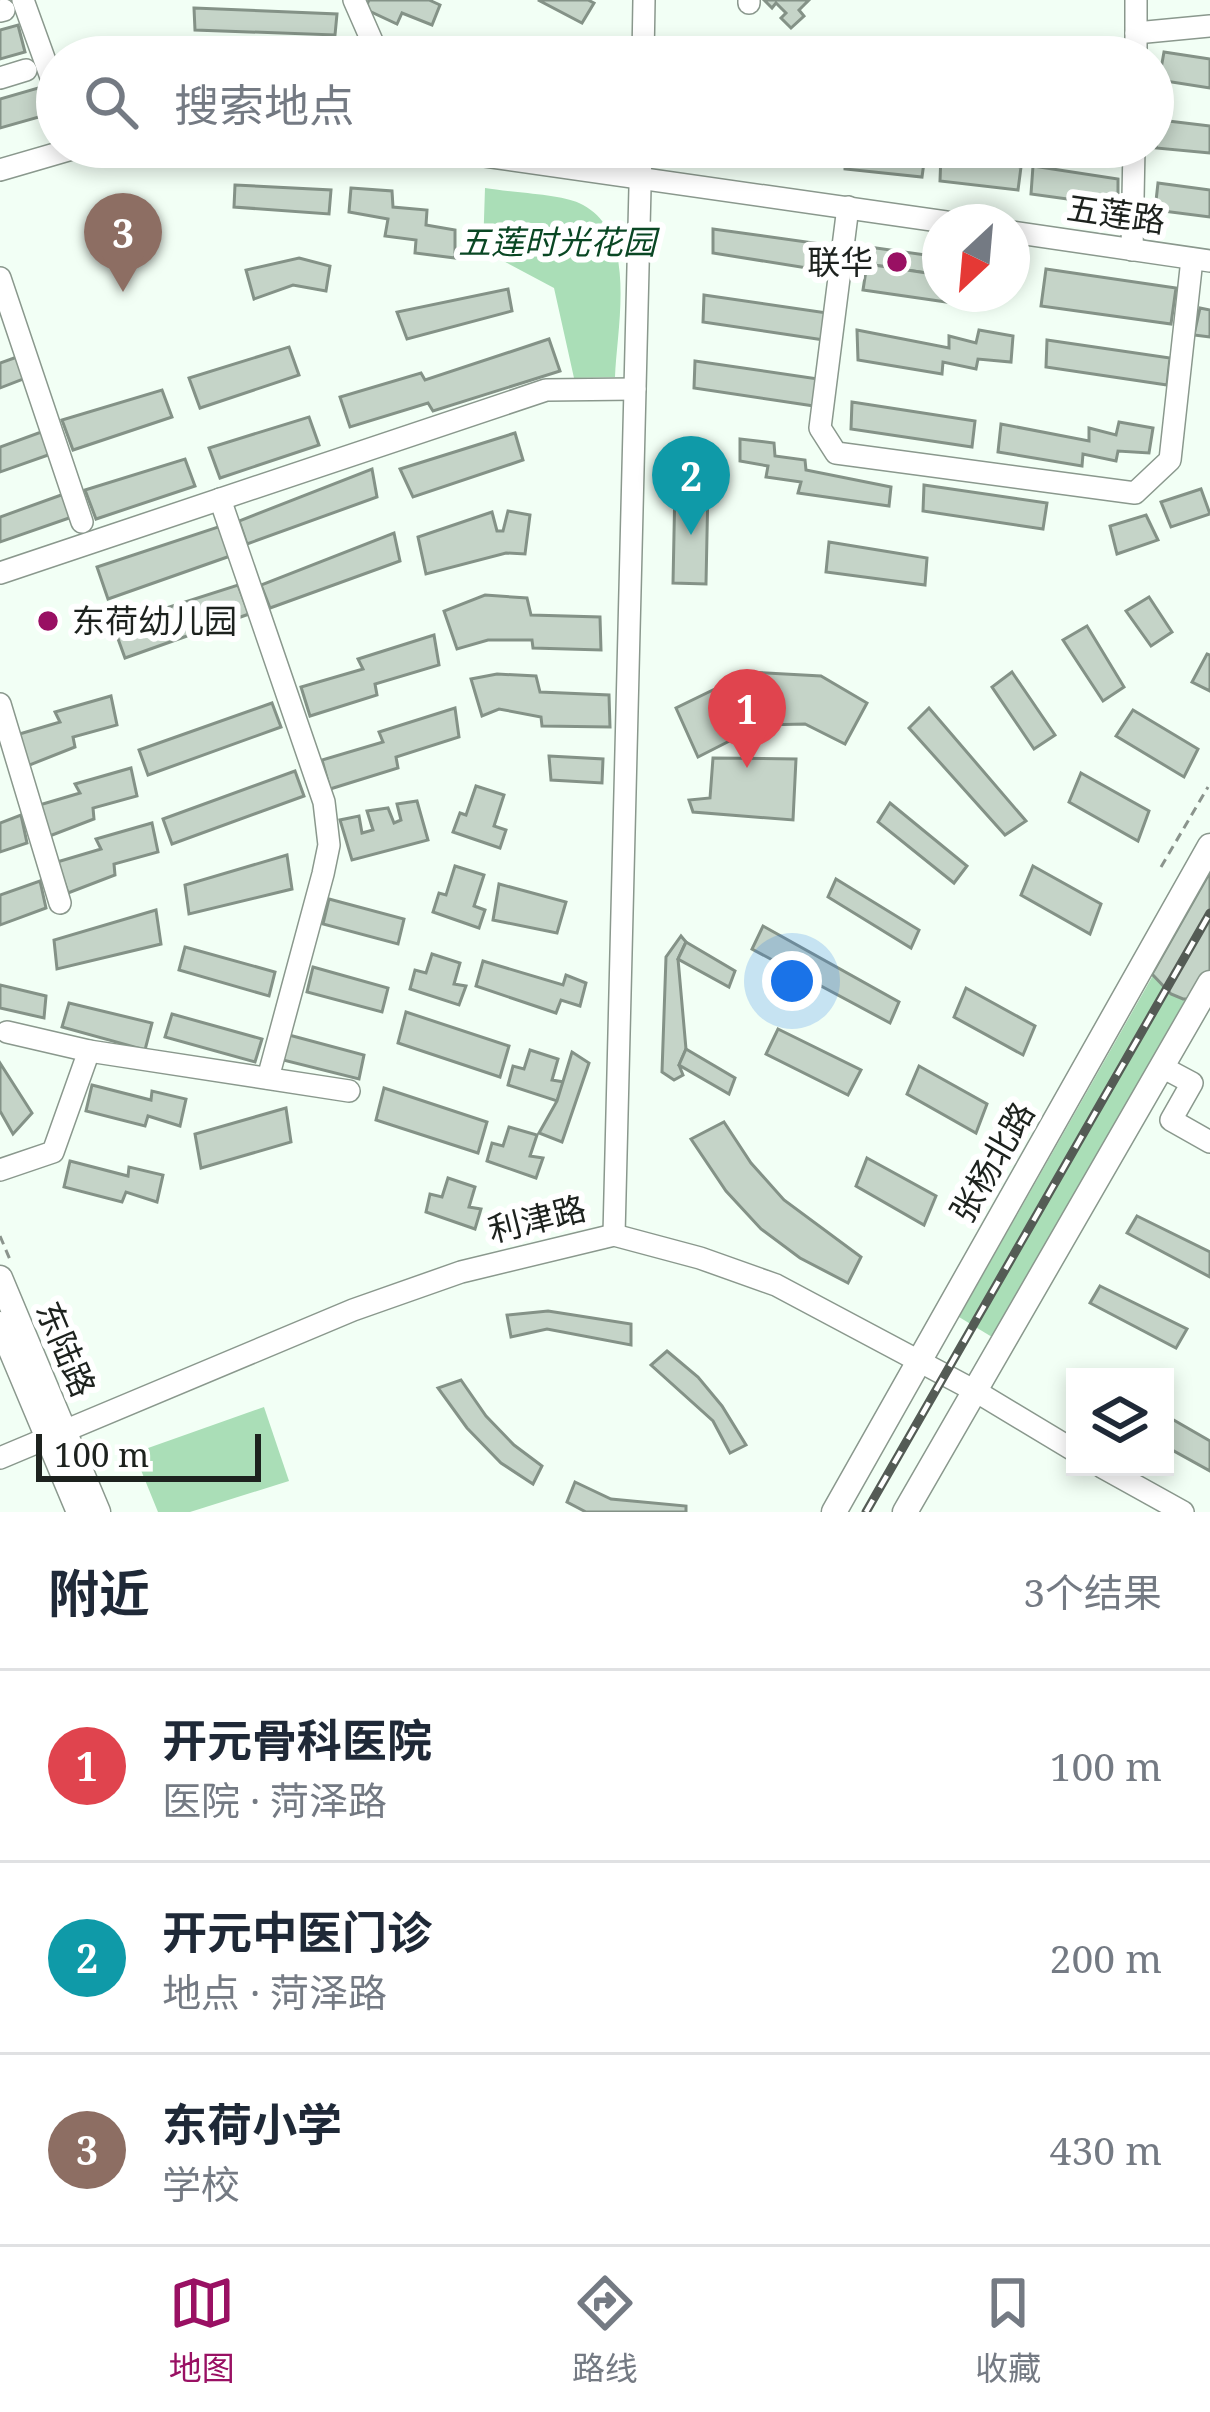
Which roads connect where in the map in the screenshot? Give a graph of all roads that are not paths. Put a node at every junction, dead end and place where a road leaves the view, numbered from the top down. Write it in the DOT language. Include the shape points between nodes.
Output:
graph roads {
  1 [pos="354,0"];
  2 [pos="644,0"];
  3 [pos="1136,0"];
  4 [pos="9,7"];
  5 [pos="1210,26"];
  6 [pos="1136,33"];
  7 [pos="370,36"];
  8 [pos="643,36"];
  9 [pos="36,56"];
  10 [pos="26,70"];
  11 [pos="0,78"];
  12 [pos="36,159"];
  13 [pos="581,168"];
  14 [pos="641,168"];
  15 [pos="1134,168"];
  16 [pos="0,170"];
  17 [pos="641,176"];
  18 [pos="848,207"];
  19 [pos="922,218"];
  20 [pos="1030,235"];
  21 [pos="1132,250"];
  22 [pos="1201,260"];
  23 [pos="0,278"];
  24 [pos="635,389"];
  25 [pos="220,499"];
  26 [pos="82,521"];
  27 [pos="0,573"];
  28 [pos="0,704"];
  29 [pos="1210,846"];
  30 [pos="60,902"];
  31 [pos="1210,983"];
  32 [pos="7,1032"];
  33 [pos="88,1052"];
  34 [pos="1162,1067"];
  35 [pos="268,1078"];
  36 [pos="349,1091"];
  37 [pos="1210,1142"];
  38 [pos="0,1171"];
  39 [pos="614,1235"];
  40 [pos="0,1278"];
  41 [pos="0,1324"];
  42 [pos="917,1360"];
  43 [pos="976,1392"];
  44 [pos="57,1435"];
  45 [pos="1066,1446"];
  46 [pos="0,1458"];
  47 [pos="1118,1476"];
  48 [pos="79,1512"];
  49 [pos="98,1512"];
  50 [pos="834,1512"];
  51 [pos="905,1512"];
  52 [pos="1183,1512"];
  1 -- 7 [label="street"];
  2 -- 8 [label="street"];
  3 -- 6 [label="street"];
  4 -- 9 [label="street"];
  5 -- 6 [label="street"];
  10 -- 11 [label="street"];
  12 -- 16 [label="street"];
  13 -- 17 [label="street"];
  14 -- 17 [label="street"];
  15 -- 21 [label="street"];
  17 -- 18 [label="street"];
  17 -- 24 [label="street"];
  18 -- 19 [label="street"];
  18 -- 22 [label="street" via="820,428 836,453 1135,493 1170,460"];
  20 -- 21 [label="street, 五莲路"];
  21 -- 22 [label="street, 五莲路"];
  23 -- 26 [label="street"];
  24 -- 25 [label="street" via="546,391"];
  24 -- 39 [label="street"];
  25 -- 27 [label="street"];
  25 -- 35 [label="street" via="324,802 328,845"];
  28 -- 30 [label="street"];
  29 -- 42 [label="main road, 张杨北路"];
  31 -- 34 [label="main road"];
  32 -- 33 [label="street"];
  33 -- 35 [label="street"];
  33 -- 38 [label="street" via="52,1153"];
  34 -- 37 [label="street" via="1192,1083 1172,1120"];
  34 -- 43 [label="main road"];
  35 -- 36 [label="street"];
  39 -- 42 [label="street, 利津路" via="776,1286"];
  39 -- 44 [label="street, 利津路" via="374,1302"];
  40 -- 44 [label="main road, 东陆路"];
  41 -- 44 [label="main road, 东陆路"];
  42 -- 43 [label="street, 利津路"];
  42 -- 50 [label="main road, 张杨北路"];
  43 -- 45 [label="street, 利津路"];
  43 -- 51 [label="main road"];
  44 -- 46 [label="street, 利津路"];
  44 -- 48 [label="main road, 东陆路"];
  44 -- 49 [label="main road, 东陆路"];
  47 -- 52 [label="street"];
}
